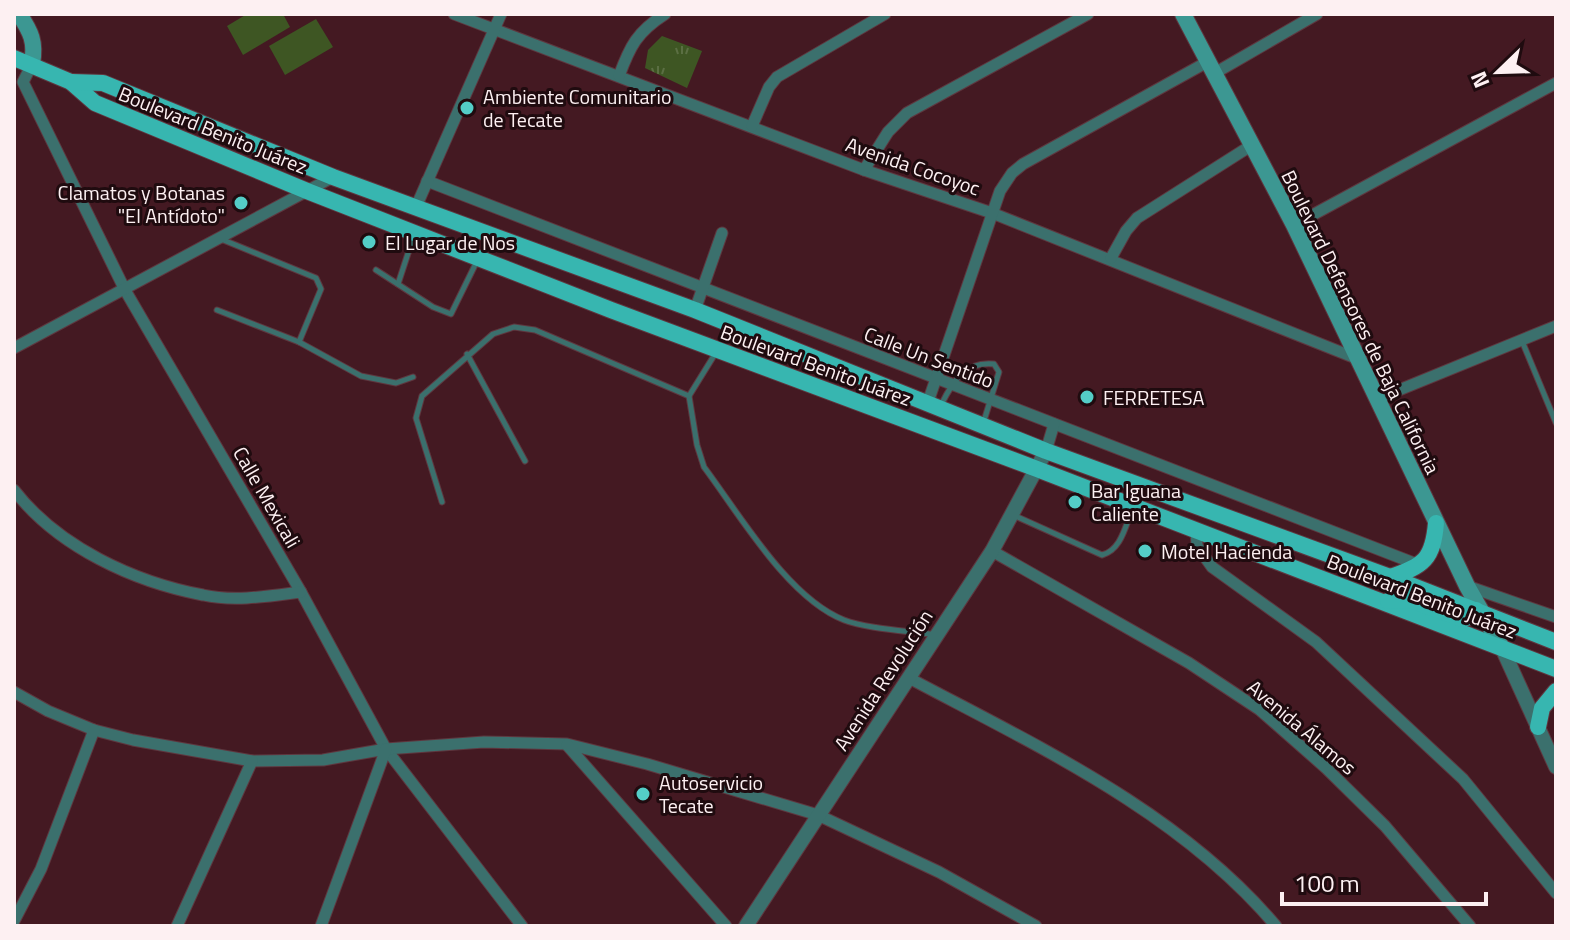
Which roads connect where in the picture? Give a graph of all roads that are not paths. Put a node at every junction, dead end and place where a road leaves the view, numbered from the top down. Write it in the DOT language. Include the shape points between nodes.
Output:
graph roads {
  1 [pos="19,14"];
  2 [pos="454,14"];
  3 [pos="501,14"];
  4 [pos="665,14"];
  5 [pos="885,14"];
  6 [pos="1088,14"];
  7 [pos="1183,14"];
  8 [pos="1317,14"];
  9 [pos="494,30"];
  10 [pos="14,58"];
  11 [pos="32,64"];
  12 [pos="1212,67"];
  13 [pos="619,76"];
  14 [pos="71,82"];
  15 [pos="1556,83"];
  16 [pos="19,84"];
  17 [pos="752,126"];
  18 [pos="1252,145"];
  19 [pos="864,170"];
  20 [pos="333,177"];
  21 [pos="427,181"];
  22 [pos="307,191"];
  23 [pos="416,207"];
  24 [pos="992,213"];
  25 [pos="1294,225"];
  26 [pos="415,233"];
  27 [pos="722,233"];
  28 [pos="220,238"];
  29 [pos="479,258"];
  30 [pos="1111,258"];
  31 [pos="376,270"];
  32 [pos="398,284"];
  33 [pos="703,287"];
  34 [pos="125,290"];
  35 [pos="217,310"];
  36 [pos="695,310"];
  37 [pos="1556,326"];
  38 [pos="1521,340"];
  39 [pos="299,342"];
  40 [pos="14,348"];
  41 [pos="718,350"];
  42 [pos="467,354"];
  43 [pos="1358,359"];
  44 [pos="413,377"];
  45 [pos="937,380"];
  46 [pos="951,385"];
  47 [pos="689,396"];
  48 [pos="1377,399"];
  49 [pos="991,400"];
  50 [pos="934,404"];
  51 [pos="1556,423"];
  52 [pos="1054,424"];
  53 [pos="983,425"];
  54 [pos="1046,451"];
  55 [pos="525,461"];
  56 [pos="1037,469"];
  57 [pos="14,490"];
  58 [pos="442,502"];
  59 [pos="1134,506"];
  60 [pos="1012,515"];
  61 [pos="1436,523"];
  62 [pos="1196,530"];
  63 [pos="992,551"];
  64 [pos="1419,565"];
  65 [pos="1390,577"];
  66 [pos="1467,586"];
  67 [pos="301,592"];
  68 [pos="1382,602"];
  69 [pos="1478,611"];
  70 [pos="1556,617"];
  71 [pos="937,636"];
  72 [pos="1556,642"];
  73 [pos="1502,648"];
  74 [pos="1556,669"];
  75 [pos="909,678"];
  76 [pos="1556,691"];
  77 [pos="14,692"];
  78 [pos="1538,727"];
  79 [pos="94,730"];
  80 [pos="567,744"];
  81 [pos="386,749"];
  82 [pos="1554,759"];
  83 [pos="252,761"];
  84 [pos="818,815"];
  85 [pos="1556,893"];
  86 [pos="14,921"];
  87 [pos="177,926"];
  88 [pos="321,926"];
  89 [pos="522,926"];
  90 [pos="726,926"];
  91 [pos="746,926"];
  92 [pos="1036,926"];
  93 [pos="1276,926"];
  94 [pos="1470,926"];
  1 -- 11 [label="main road" via="32,33"];
  2 -- 9 [label="street, Avenida Cocoyoc"];
  3 -- 9 [label="street"];
  4 -- 13 [label="street" via="631,44"];
  5 -- 17 [label="street" via="777,77"];
  6 -- 19 [label="street" via="907,113"];
  7 -- 12 [label="main road, Boulevard Defensores de Baja California"];
  8 -- 12 [label="street"];
  9 -- 13 [label="street, Avenida Cocoyoc"];
  9 -- 21 [label="street"];
  10 -- 11 [label="main road, Boulevard Benito Juárez"];
  11 -- 14 [label="main road, Boulevard Benito Juárez"];
  11 -- 16 [label="street, Calle Mexicali"];
  12 -- 18 [label="main road, Boulevard Defensores de Baja California"];
  12 -- 24 [label="street" via="1023,164 1004,182"];
  13 -- 17 [label="street, Avenida Cocoyoc"];
  14 -- 20 [label="main road, Boulevard Benito Juárez" via="103,83"];
  14 -- 22 [label="main road, Boulevard Benito Juárez" via="95,103"];
  15 -- 25 [label="street"];
  16 -- 34 [label="street, Calle Mexicali"];
  17 -- 19 [label="street, Avenida Cocoyoc"];
  18 -- 25 [label="main road, Boulevard Defensores de Baja California"];
  18 -- 30 [label="street" via="1137,218"];
  19 -- 24 [label="street, Avenida Cocoyoc"];
  20 -- 22 [label="street"];
  20 -- 23 [label="main road, Boulevard Benito Juárez"];
  21 -- 23 [label="street"];
  21 -- 33 [label="street, Calle Un Sentido"];
  22 -- 26 [label="main road, Boulevard Benito Juárez"];
  22 -- 28 [label="street"];
  23 -- 36 [label="main road, Boulevard Benito Juárez"];
  24 -- 30 [label="street, Avenida Cocoyoc"];
  24 -- 45 [label="street"];
  25 -- 43 [label="main road, Boulevard Defensores de Baja California"];
  26 -- 29 [label="main road, Boulevard Benito Juárez"];
  26 -- 32 [label="lane"];
  27 -- 33 [label="street"];
  28 -- 34 [label="street"];
  28 -- 39 [label="lane" via="320,282"];
  29 -- 32 [label="lane" via="451,314"];
  29 -- 41 [label="main road, Boulevard Benito Juárez"];
  30 -- 43 [label="street, Avenida Cocoyoc"];
  31 -- 32 [label="lane"];
  33 -- 36 [label="street"];
  33 -- 45 [label="street, Calle Un Sentido"];
  34 -- 40 [label="street"];
  34 -- 67 [label="street, Calle Mexicali"];
  35 -- 39 [label="lane"];
  36 -- 50 [label="main road, Boulevard Benito Juárez"];
  37 -- 38 [label="street"];
  38 -- 48 [label="street"];
  38 -- 51 [label="lane"];
  39 -- 44 [label="lane" via="361,376 396,383"];
  41 -- 47 [label="lane"];
  41 -- 56 [label="main road, Boulevard Benito Juárez"];
  42 -- 47 [label="lane" via="493,334 514,327 535,330"];
  42 -- 55 [label="lane"];
  42 -- 58 [label="lane" via="422,396 416,418"];
  43 -- 48 [label="main road, Boulevard Defensores de Baja California"];
  45 -- 46 [label="street, Calle Un Sentido"];
  45 -- 50 [label="street"];
  46 -- 49 [label="street, Calle Un Sentido"];
  46 -- 49 [label="lane" via="979,362 994,364 999,372"];
  46 -- 50 [label="lane"];
  47 -- 71 [label="lane" via="704,467 792,585 846,621"];
  48 -- 61 [label="main road, Boulevard Defensores de Baja California"];
  49 -- 52 [label="street, Calle Un Sentido"];
  49 -- 53 [label="lane"];
  50 -- 53 [label="main road, Boulevard Benito Juárez"];
  52 -- 54 [label="street"];
  52 -- 64 [label="street, Calle Un Sentido"];
  53 -- 54 [label="main road, Boulevard Benito Juárez"];
  54 -- 56 [label="street, Avenida Revolución"];
  54 -- 65 [label="main road, Boulevard Benito Juárez"];
  56 -- 59 [label="main road, Boulevard Benito Juárez"];
  56 -- 60 [label="street, Avenida Revolución"];
  57 -- 67 [label="street" via="49,525 124,571 205,596"];
  59 -- 60 [label="lane" via="1119,543 1102,555"];
  59 -- 62 [label="main road, Boulevard Benito Juárez"];
  60 -- 63 [label="street, Avenida Revolución"];
  61 -- 64 [label="main road" via="1434,545"];
  61 -- 66 [label="main road, Boulevard Defensores de Baja California"];
  62 -- 68 [label="main road, Boulevard Benito Juárez"];
  62 -- 85 [label="street" via="1197,546 1212,567 1316,642 1463,779"];
  63 -- 71 [label="street, Avenida Revolución"];
  63 -- 94 [label="street, Avenida Álamos" via="1189,663 1260,710 1385,826"];
  64 -- 65 [label="main road"];
  65 -- 69 [label="main road, Boulevard Benito Juárez"];
  66 -- 69 [label="main road, Boulevard Defensores de Baja California"];
  66 -- 70 [label="street"];
  67 -- 81 [label="street, Calle Mexicali"];
  68 -- 69 [label="main road" via="1410,600 1462,619"];
  68 -- 73 [label="main road, Boulevard Benito Juárez"];
  69 -- 72 [label="main road, Boulevard Benito Juárez"];
  69 -- 73 [label="main road, Boulevard Defensores de Baja California"];
  71 -- 75 [label="street, Avenida Revolución"];
  73 -- 74 [label="main road, Boulevard Benito Juárez"];
  73 -- 78 [label="street"];
  75 -- 84 [label="street, Avenida Revolución"];
  75 -- 93 [label="street" via="1144,811 1245,891"];
  76 -- 78 [label="main road" via="1542,708"];
  77 -- 79 [label="street"];
  78 -- 82 [label="street"];
  79 -- 83 [label="street"];
  79 -- 86 [label="street" via="41,869"];
  80 -- 81 [label="street" via="484,742"];
  80 -- 84 [label="street"];
  80 -- 90 [label="street"];
  81 -- 83 [label="street" via="323,760"];
  81 -- 88 [label="street"];
  81 -- 89 [label="street, Calle Mexicali"];
  83 -- 87 [label="street"];
  84 -- 91 [label="street, Avenida Revolución"];
  84 -- 92 [label="street" via="939,872"];
}
